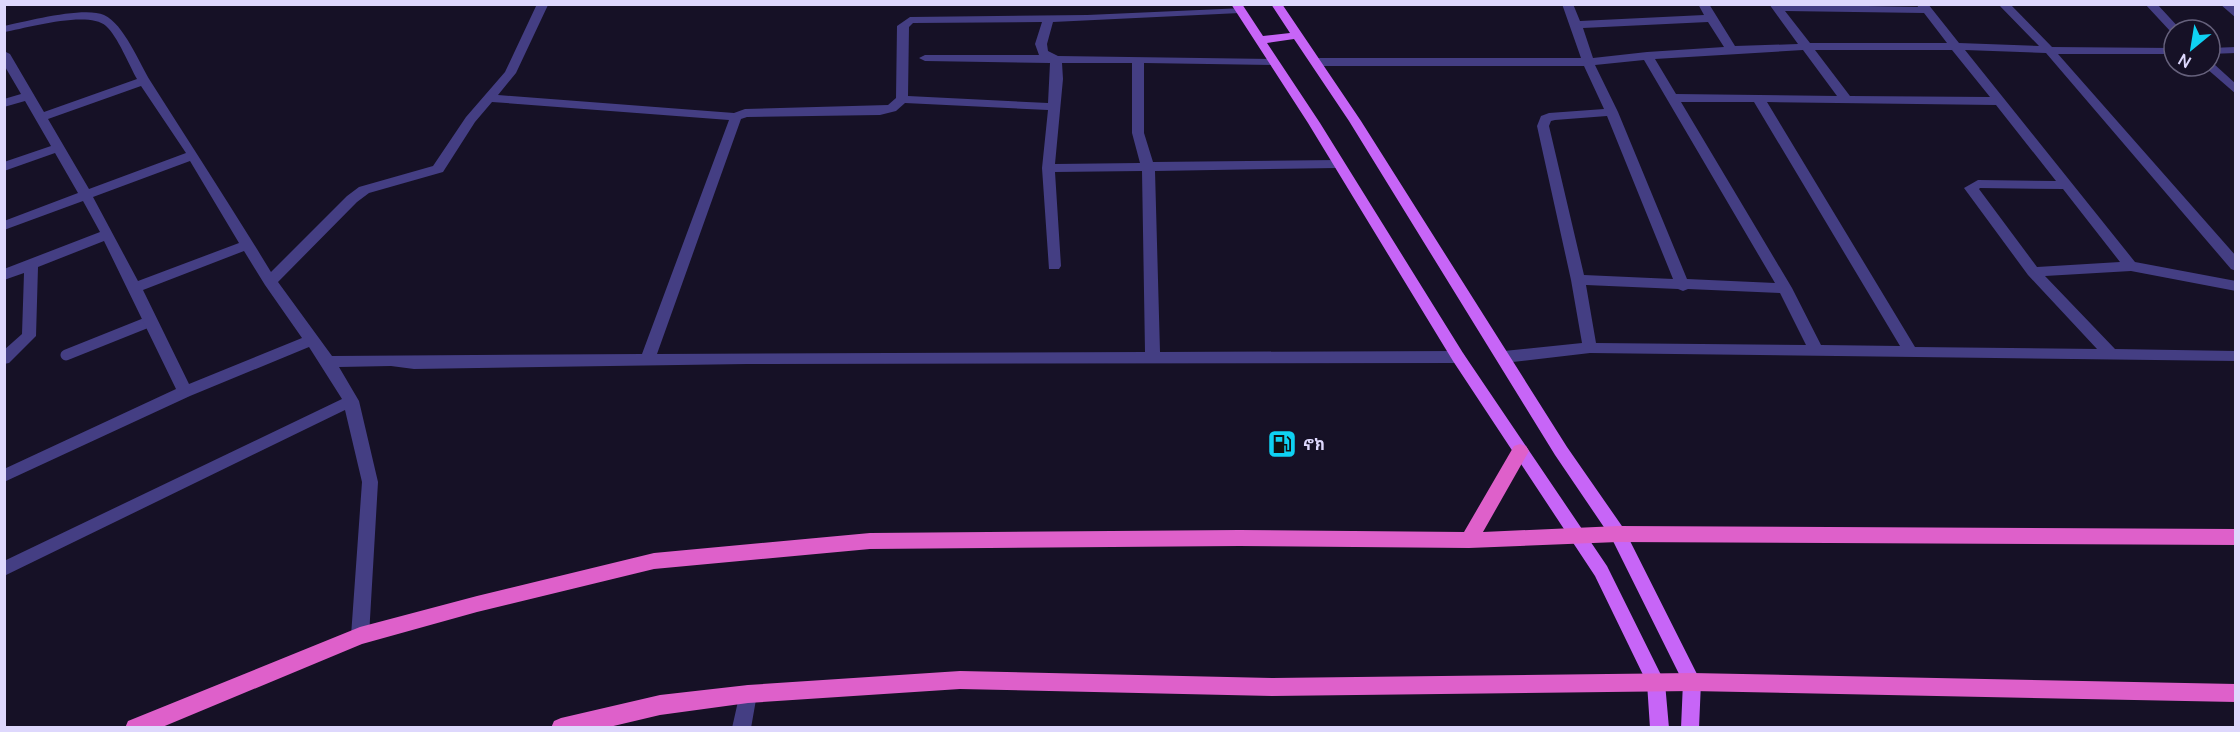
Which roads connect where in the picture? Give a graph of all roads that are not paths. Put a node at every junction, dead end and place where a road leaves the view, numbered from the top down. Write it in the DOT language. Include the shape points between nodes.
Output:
graph roads {
  1 [pos="1276,4"];
  2 [pos="1567,4"];
  3 [pos="1703,4"];
  4 [pos="2003,4"];
  5 [pos="2150,4"];
  6 [pos="2225,4"];
  7 [pos="542,5"];
  8 [pos="1775,6"];
  9 [pos="1238,7"];
  10 [pos="1924,8"];
  11 [pos="2235,15"];
  12 [pos="1049,18"];
  13 [pos="1711,18"];
  14 [pos="2163,18"];
  15 [pos="1576,25"];
  16 [pos="4,29"];
  17 [pos="1297,35"];
  18 [pos="1261,40"];
  19 [pos="1955,45"];
  20 [pos="1805,48"];
  21 [pos="1731,49"];
  22 [pos="2049,50"];
  23 [pos="2162,51"];
  24 [pos="4,54"];
  25 [pos="1647,55"];
  26 [pos="925,58"];
  27 [pos="1056,58"];
  28 [pos="1138,61"];
  29 [pos="1273,61"];
  30 [pos="1316,62"];
  31 [pos="1588,62"];
  32 [pos="2222,78"];
  33 [pos="144,81"];
  34 [pos="2235,91"];
  35 [pos="29,96"];
  36 [pos="489,98"];
  37 [pos="1673,98"];
  38 [pos="902,99"];
  39 [pos="1846,99"];
  40 [pos="1759,100"];
  41 [pos="1999,101"];
  42 [pos="4,102"];
  43 [pos="1054,107"];
  44 [pos="1612,112"];
  45 [pos="41,117"];
  46 [pos="736,117"];
  47 [pos="57,148"];
  48 [pos="193,155"];
  49 [pos="1337,164"];
  50 [pos="4,167"];
  51 [pos="1148,167"];
  52 [pos="1048,168"];
  53 [pos="2064,184"];
  54 [pos="87,194"];
  55 [pos="4,226"];
  56 [pos="108,234"];
  57 [pos="247,245"];
  58 [pos="31,264"];
  59 [pos="1054,266"];
  60 [pos="2131,266"];
  61 [pos="2235,266"];
  62 [pos="2033,272"];
  63 [pos="4,275"];
  64 [pos="1578,280"];
  65 [pos="270,282"];
  66 [pos="1683,286"];
  67 [pos="2235,286"];
  68 [pos="135,288"];
  69 [pos="1785,288"];
  70 [pos="151,321"];
  71 [pos="311,340"];
  72 [pos="1590,348"];
  73 [pos="1817,352"];
  74 [pos="2110,352"];
  75 [pos="1911,353"];
  76 [pos="66,355"];
  77 [pos="2235,356"];
  78 [pos="1153,357"];
  79 [pos="1458,357"];
  80 [pos="1504,357"];
  81 [pos="4,359"];
  82 [pos="648,359"];
  83 [pos="328,362"];
  84 [pos="185,392"];
  85 [pos="351,401"];
  86 [pos="1520,451"];
  87 [pos="4,476"];
  88 [pos="1618,534"];
  89 [pos="1580,536"];
  90 [pos="2235,537"];
  91 [pos="1469,540"];
  92 [pos="4,569"];
  93 [pos="360,636"];
  94 [pos="1692,682"];
  95 [pos="1656,683"];
  96 [pos="2235,693"];
  97 [pos="748,694"];
  98 [pos="135,728"];
  99 [pos="561,728"];
  100 [pos="741,728"];
  101 [pos="1660,728"];
  102 [pos="1690,728"];
  1 -- 17 [label="main road"];
  2 -- 15 [label="street"];
  3 -- 13 [label="street"];
  4 -- 22 [label="street"];
  5 -- 14 [label="street"];
  6 -- 11 [label="street"];
  7 -- 36 [label="street" via="510,73"];
  8 -- 10 [label="street"];
  8 -- 20 [label="street"];
  9 -- 12 [label="street"];
  9 -- 18 [label="main road"];
  10 -- 19 [label="street"];
  12 -- 27 [label="street" via="1041,44 1043,53"];
  12 -- 38 [label="street" via="905,22"];
  13 -- 15 [label="street"];
  13 -- 21 [label="street"];
  15 -- 31 [label="street"];
  16 -- 33 [label="street" via="75,16 100,17 112,25"];
  17 -- 18 [label="main road"];
  17 -- 30 [label="main road"];
  18 -- 29 [label="main road"];
  19 -- 20 [label="street"];
  19 -- 22 [label="street"];
  19 -- 41 [label="street"];
  20 -- 21 [label="street"];
  20 -- 39 [label="street"];
  21 -- 25 [label="street"];
  22 -- 23 [label="street"];
  22 -- 61 [label="street"];
  24 -- 35 [label="street"];
  25 -- 31 [label="street"];
  25 -- 37 [label="street"];
  26 -- 27 [label="street"];
  27 -- 28 [label="street"];
  27 -- 43 [label="street"];
  28 -- 29 [label="street"];
  28 -- 51 [label="street" via="1138,133"];
  29 -- 49 [label="main road"];
  30 -- 31 [label="street"];
  30 -- 80 [label="main road"];
  31 -- 44 [label="street"];
  32 -- 34 [label="street"];
  33 -- 45 [label="street"];
  33 -- 48 [label="street"];
  35 -- 42 [label="street"];
  35 -- 45 [label="street"];
  36 -- 46 [label="street"];
  36 -- 65 [label="street" via="438,169 364,190"];
  37 -- 40 [label="street"];
  37 -- 69 [label="street"];
  38 -- 43 [label="street"];
  38 -- 46 [label="street" via="892,108 880,111"];
  39 -- 40 [label="street"];
  39 -- 41 [label="street"];
  40 -- 75 [label="street"];
  41 -- 53 [label="street"];
  43 -- 52 [label="street"];
  44 -- 64 [label="street" via="1553,116 1545,119 1543,126"];
  44 -- 66 [label="street"];
  45 -- 47 [label="street"];
  46 -- 82 [label="street"];
  47 -- 50 [label="street"];
  47 -- 54 [label="street"];
  48 -- 54 [label="street"];
  48 -- 57 [label="street"];
  49 -- 51 [label="street"];
  49 -- 79 [label="main road"];
  51 -- 52 [label="street"];
  51 -- 78 [label="street"];
  52 -- 59 [label="street"];
  53 -- 60 [label="street"];
  53 -- 62 [label="street" via="1977,184 1971,188"];
  54 -- 55 [label="street"];
  54 -- 56 [label="street"];
  56 -- 58 [label="street"];
  56 -- 68 [label="street"];
  57 -- 65 [label="street"];
  57 -- 68 [label="street"];
  58 -- 63 [label="street"];
  58 -- 81 [label="street" via="29,336"];
  60 -- 62 [label="street"];
  60 -- 67 [label="street"];
  62 -- 74 [label="street"];
  64 -- 66 [label="street"];
  64 -- 72 [label="street"];
  65 -- 71 [label="street"];
  66 -- 69 [label="street"];
  68 -- 70 [label="street"];
  69 -- 73 [label="street"];
  70 -- 76 [label="lane"];
  70 -- 84 [label="street"];
  71 -- 83 [label="street"];
  71 -- 84 [label="street"];
  72 -- 73 [label="street"];
  72 -- 80 [label="street"];
  73 -- 75 [label="street"];
  74 -- 75 [label="street"];
  74 -- 77 [label="street"];
  78 -- 79 [label="street"];
  78 -- 82 [label="street"];
  79 -- 86 [label="main road"];
  80 -- 88 [label="main road"];
  82 -- 83 [label="street"];
  83 -- 85 [label="street"];
  84 -- 87 [label="street"];
  85 -- 92 [label="street"];
  85 -- 93 [label="street" via="370,482"];
  86 -- 89 [label="main road"];
  86 -- 91 [label="highway"];
  88 -- 89 [label="highway"];
  88 -- 90 [label="highway"];
  88 -- 94 [label="main road"];
  89 -- 91 [label="highway"];
  89 -- 95 [label="main road"];
  91 -- 93 [label="highway" via="870,541 654,561"];
  93 -- 98 [label="highway"];
  94 -- 95 [label="highway"];
  94 -- 96 [label="highway"];
  94 -- 102 [label="main road"];
  95 -- 97 [label="highway" via="1272,687 960,680"];
  95 -- 101 [label="main road"];
  97 -- 99 [label="highway" via="660,705"];
  97 -- 100 [label="street"];
}
